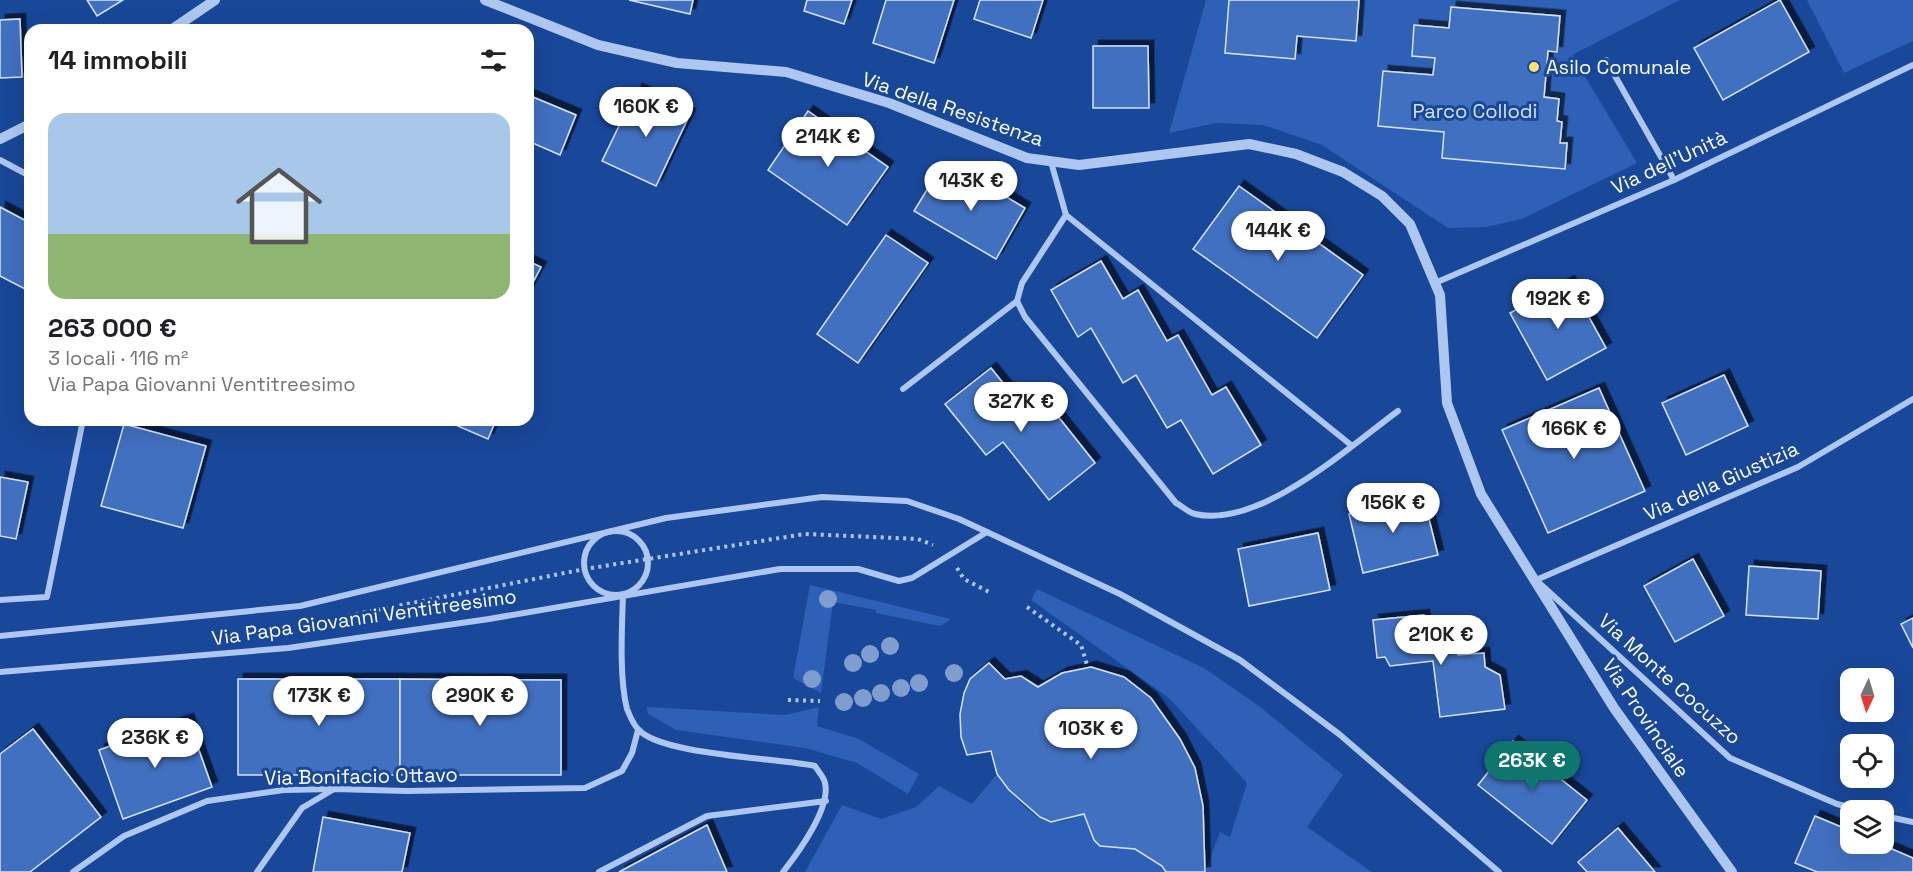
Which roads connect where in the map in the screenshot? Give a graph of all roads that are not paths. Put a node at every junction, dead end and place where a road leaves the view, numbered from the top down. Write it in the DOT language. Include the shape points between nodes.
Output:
graph roads {
  1 [pos="215,0"];
  2 [pos="484,0"];
  3 [pos="493,2"];
  4 [pos="180,24"];
  5 [pos="1606,60"];
  6 [pos="1913,65"];
  7 [pos="24,127"];
  8 [pos="0,139"];
  9 [pos="0,160"];
  10 [pos="1051,161"];
  11 [pos="24,173"];
  12 [pos="1674,180"];
  13 [pos="1066,215"];
  14 [pos="1435,283"];
  15 [pos="1017,301"];
  16 [pos="903,389"];
  17 [pos="1913,399"];
  18 [pos="1398,411"];
  19 [pos="82,426"];
  20 [pos="1352,445"];
  21 [pos="612,531"];
  22 [pos="987,532"];
  23 [pos="1536,580"];
  24 [pos="623,594"];
  25 [pos="0,600"];
  26 [pos="0,636"];
  27 [pos="0,672"];
  28 [pos="638,730"];
  29 [pos="335,789"];
  30 [pos="825,801"];
  31 [pos="1840,805"];
  32 [pos="1894,818"];
  33 [pos="1913,822"];
  34 [pos="73,872"];
  35 [pos="257,872"];
  36 [pos="599,872"];
  37 [pos="783,872"];
  38 [pos="1499,872"];
  39 [pos="1732,872"];
  1 -- 4 [label="street"];
  2 -- 3 [label="street, Via della Resistenza"];
  3 -- 10 [label="street, Via della Resistenza" via="598,45 677,63 786,72 889,103 1027,158"];
  5 -- 12 [label="street"];
  6 -- 12 [label="street, Via dell'Unità"];
  7 -- 8 [label="street"];
  9 -- 11 [label="street"];
  10 -- 13 [label="street"];
  10 -- 14 [label="street, Via della Resistenza" via="1079,165 1249,144 1296,154 1343,172 1382,196 1410,224"];
  12 -- 14 [label="street, Via dell'Unità"];
  13 -- 15 [label="street" via="1022,283"];
  13 -- 20 [label="street"];
  14 -- 23 [label="street, Via della Resistenza" via="1440,295 1447,403 1481,494"];
  15 -- 16 [label="street"];
  15 -- 20 [label="street" via="1025,317 1176,502 1194,514 1213,516 1249,509 1280,496"];
  17 -- 23 [label="street, Via della Giustizia" via="1798,466"];
  18 -- 20 [label="street"];
  19 -- 25 [label="street" via="47,597"];
  21 -- 22 [label="street, Via Papa Giovanni Ventitreesimo" via="666,518 822,497 907,501"];
  21 -- 24 [label="street, Via Papa Giovanni Ventitreesimo" via="633,536 648,558 641,583"];
  21 -- 24 [label="street, Via Papa Giovanni Ventitreesimo" via="602,534 588,549 585,569 594,587"];
  21 -- 26 [label="street, Via Papa Giovanni Ventitreesimo" via="300,606"];
  22 -- 24 [label="street, Via Papa Giovanni Ventitreesimo" via="912,578 899,581 858,569 780,569"];
  22 -- 38 [label="street, Via Papa Giovanni Ventitreesimo" via="1120,594 1240,660 1339,734"];
  23 -- 31 [label="street, Via Monte Cocuzzo" via="1730,758"];
  23 -- 39 [label="street, Via Provinciale" via="1614,708"];
  24 -- 27 [label="street, Via Papa Giovanni Ventitreesimo" via="489,619 288,648"];
  24 -- 28 [label="street" via="627,709"];
  28 -- 29 [label="street, Via Bonifacio Ottavo" via="622,771 585,788"];
  28 -- 30 [label="street" via="666,744 696,751 815,766 825,782"];
  29 -- 34 [label="street, Via Bonifacio Ottavo" via="284,790 207,801 124,836"];
  29 -- 35 [label="street" via="302,808"];
  30 -- 36 [label="street" via="706,816"];
  30 -- 37 [label="street" via="797,855"];
  32 -- 33 [label="street"];
}
